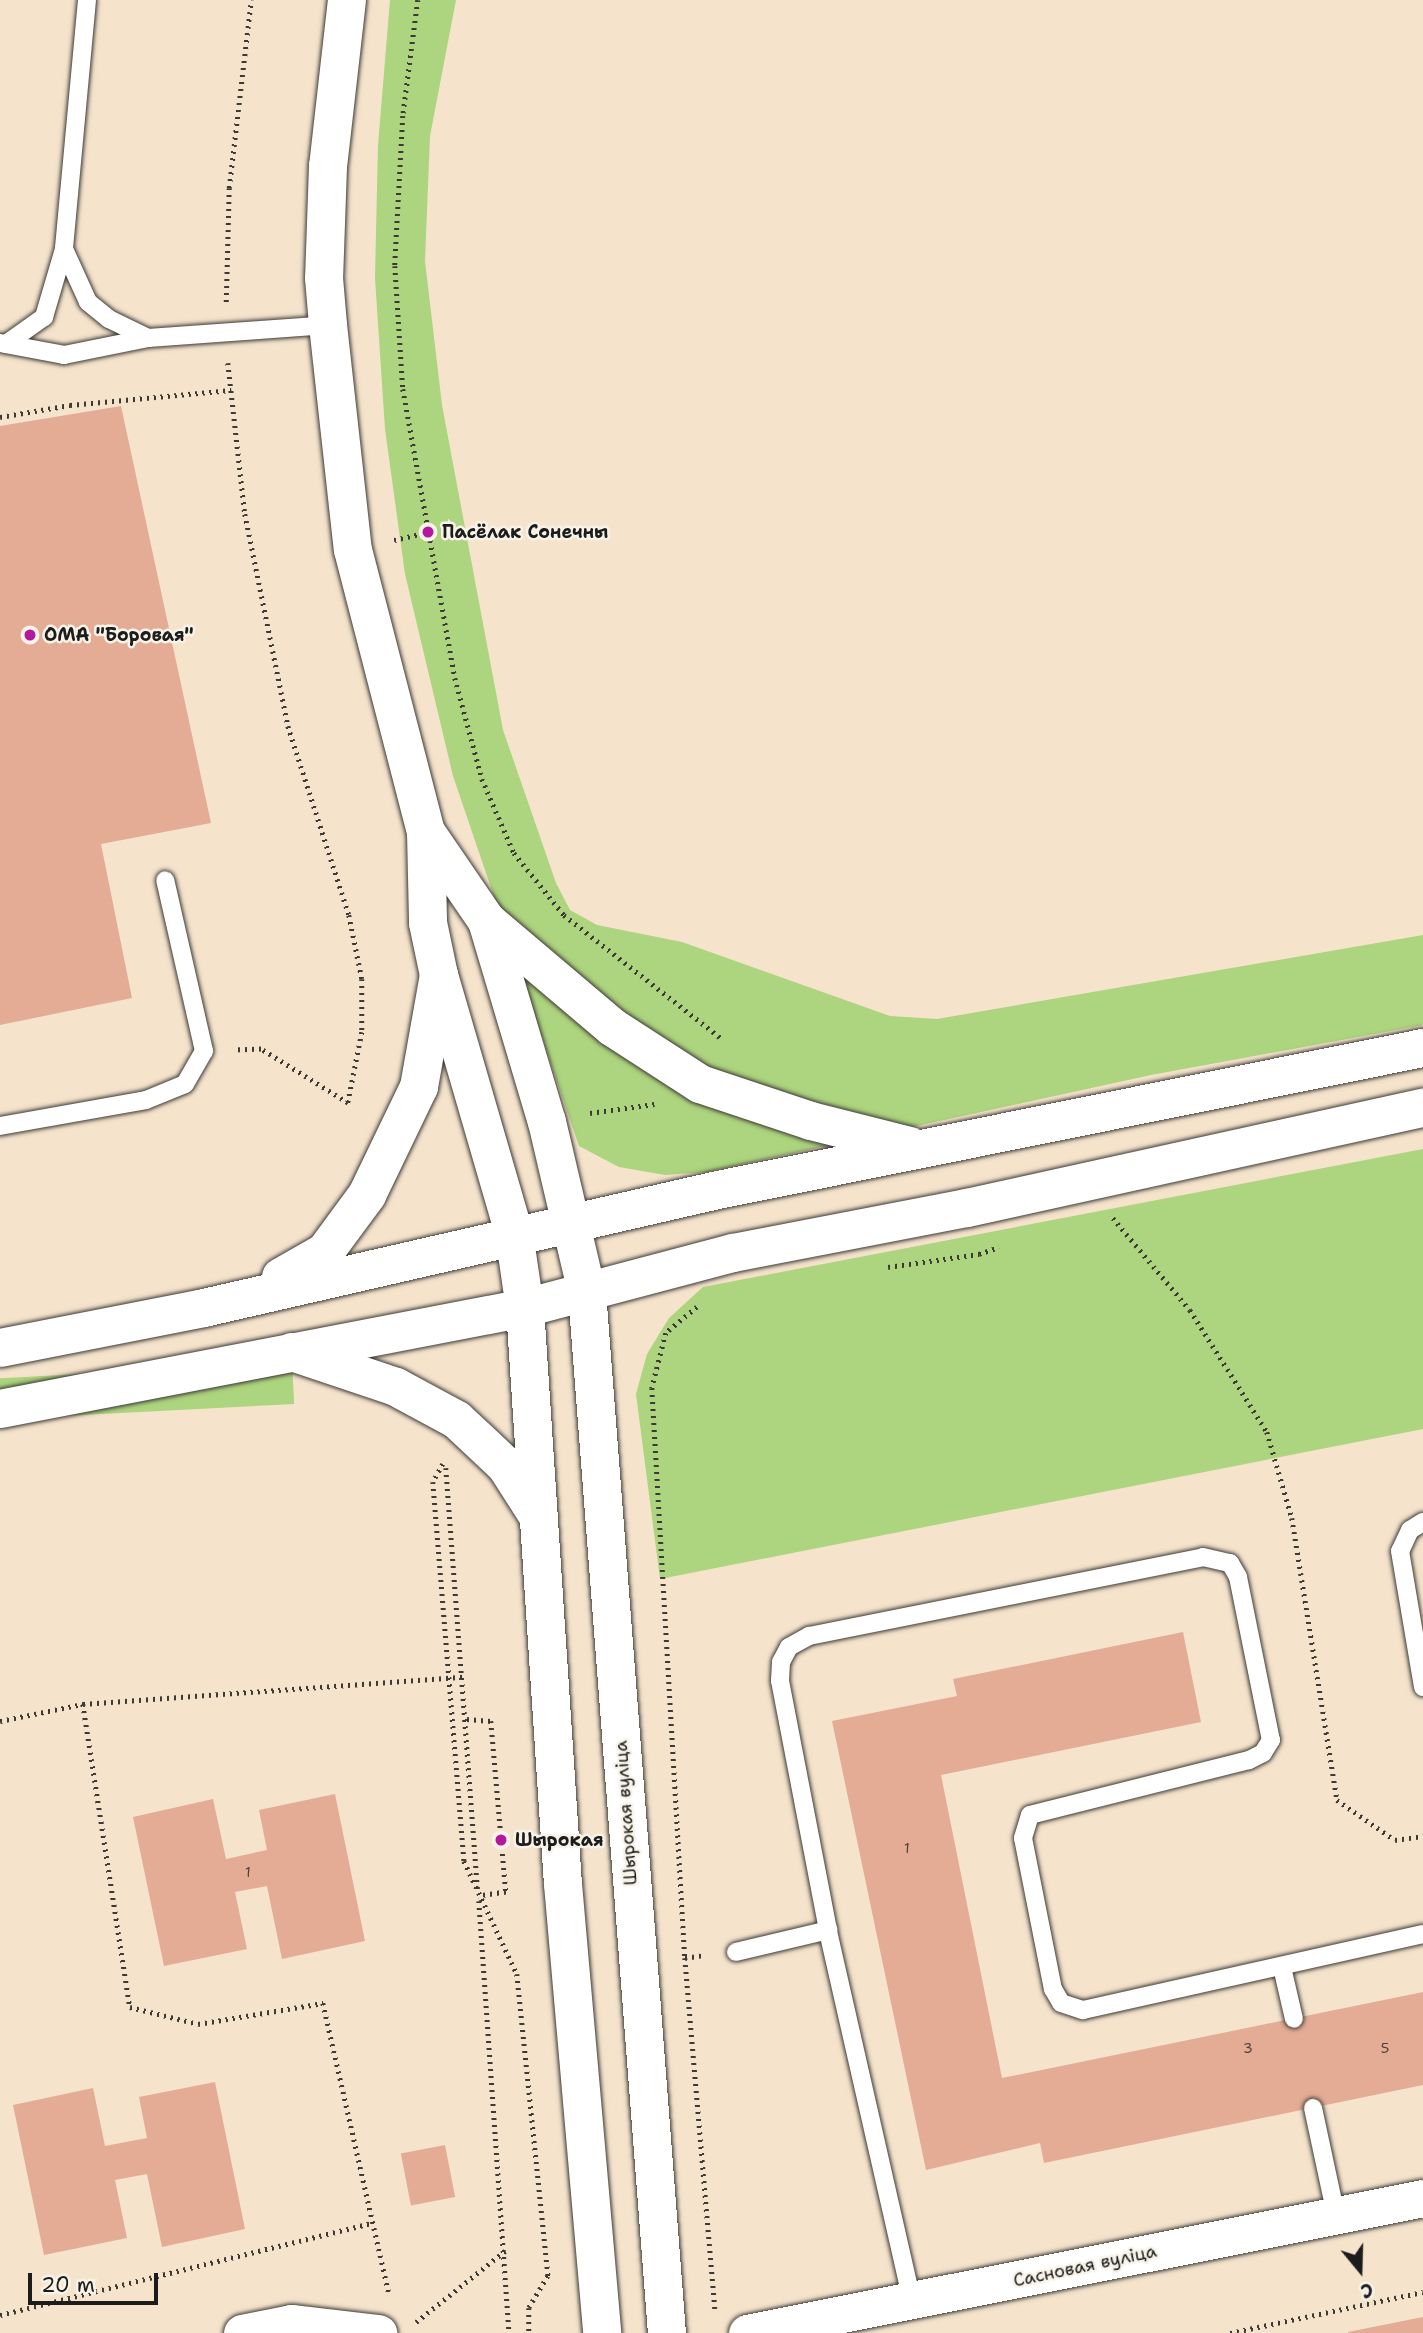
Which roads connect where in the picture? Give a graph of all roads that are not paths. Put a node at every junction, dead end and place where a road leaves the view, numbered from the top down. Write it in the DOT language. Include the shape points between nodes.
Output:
graph roads {
  1 [pos="87,0"];
  2 [pos="347,0"];
  3 [pos="64,248"];
  4 [pos="328,325"];
  5 [pos="148,338"];
  6 [pos="3,344"];
  7 [pos="426,832"];
  8 [pos="165,880"];
  9 [pos="486,921"];
  10 [pos="439,975"];
  11 [pos="1423,1048"];
  12 [pos="1423,1108"];
  13 [pos="0,1126"];
  14 [pos="919,1148"];
  15 [pos="571,1221"];
  16 [pos="514,1233"];
  17 [pos="587,1292"];
  18 [pos="204,1308"];
  19 [pos="525,1308"];
  20 [pos="0,1348"];
  21 [pos="290,1351"];
  22 [pos="0,1409"];
  23 [pos="538,1516"];
  24 [pos="1423,1522"];
  25 [pos="1423,1686"];
  26 [pos="828,1930"];
  27 [pos="1423,1934"];
  28 [pos="736,1952"];
  29 [pos="1282,1967"];
  30 [pos="1294,2019"];
  31 [pos="1313,2108"];
  32 [pos="1423,2197"];
  33 [pos="1336,2215"];
  34 [pos="912,2301"];
  35 [pos="731,2326"];
  36 [pos="395,2329"];
  37 [pos="242,2333"];
  38 [pos="602,2333"];
  39 [pos="650,2333"];
  40 [pos="668,2333"];
  1 -- 3 [label="lane"];
  2 -- 4 [label="main road" via="328,166 324,278"];
  3 -- 5 [label="lane" via="88,302 109,319"];
  3 -- 6 [label="lane" via="44,317"];
  4 -- 5 [label="lane"];
  4 -- 7 [label="main road" via="353,550"];
  5 -- 6 [label="lane" via="64,355"];
  7 -- 9 [label="main road"];
  7 -- 10 [label="main road" via="428,923"];
  8 -- 13 [label="lane" via="204,1051 185,1084 146,1100"];
  9 -- 14 [label="main road" via="612,1027 700,1084 811,1121"];
  9 -- 15 [label="main road, Шырокая вуліца" via="547,1122"];
  10 -- 16 [label="main road"];
  10 -- 18 [label="main road" via="419,1087 367,1195 325,1252 277,1279"];
  11 -- 14 [label="main road" via="1035,1130"];
  12 -- 17 [label="main road" via="967,1208 733,1253"];
  14 -- 15 [label="main road"];
  15 -- 16 [label="main road"];
  15 -- 17 [label="main road, Шырокая вуліца"];
  16 -- 18 [label="main road"];
  16 -- 19 [label="main road"];
  17 -- 19 [label="main road"];
  17 -- 40 [label="main road, Шырокая вуліца"];
  18 -- 20 [label="main road"];
  19 -- 21 [label="main road"];
  19 -- 23 [label="main road"];
  21 -- 22 [label="main road"];
  21 -- 23 [label="main road" via="396,1387 457,1420 506,1466"];
  23 -- 38 [label="main road" via="563,1884"];
  24 -- 25 [label="lane" via="1410,1530 1400,1551"];
  26 -- 28 [label="lane"];
  26 -- 29 [label="lane" via="780,1681 781,1662 789,1647 808,1636 1219,1557 1230,1563 1238,1577 1271,1724 1271,1740 1262,1753 1043,1808 1030,1815 1023,1838 1053,1989 1070,2009"];
  26 -- 34 [label="lane"];
  27 -- 29 [label="lane"];
  29 -- 30 [label="lane"];
  31 -- 33 [label="lane"];
  32 -- 33 [label="street, Сасновая вуліца"];
  33 -- 34 [label="street, Сасновая вуліца"];
  34 -- 35 [label="street, Сасновая вуліца"];
  36 -- 37 [label="street" via="291,2323"];
  39 -- 40 [label="street"];
}
